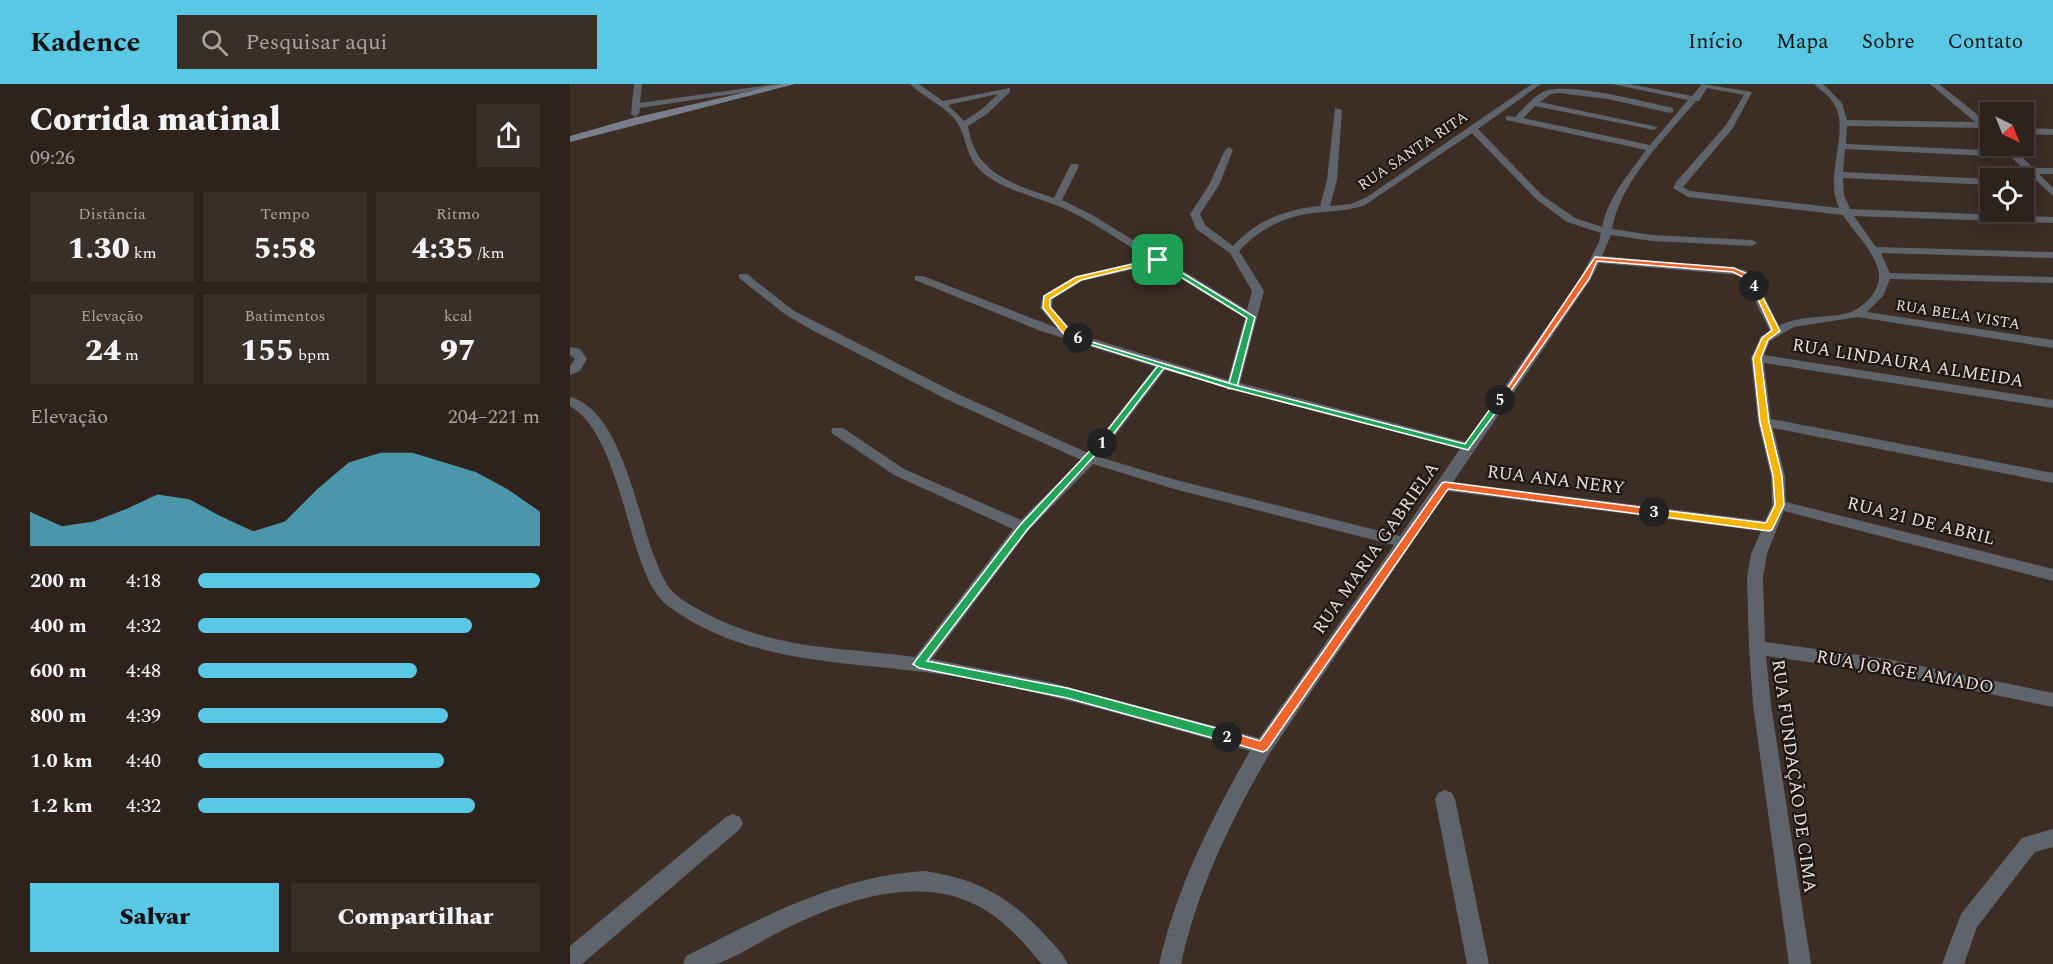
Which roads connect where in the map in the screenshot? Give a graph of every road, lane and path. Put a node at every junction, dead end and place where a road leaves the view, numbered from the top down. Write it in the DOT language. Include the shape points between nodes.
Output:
graph roads {
  1 [pos="638,84"];
  2 [pos="713,84"];
  3 [pos="791,84"];
  4 [pos="914,84"];
  5 [pos="1537,84"];
  6 [pos="1616,84"];
  7 [pos="1706,84"];
  8 [pos="1818,84"];
  9 [pos="1934,84"];
  10 [pos="781,86"];
  11 [pos="1010,87"];
  12 [pos="723,92"];
  13 [pos="1696,99"];
  14 [pos="942,104"];
  15 [pos="1534,104"];
  16 [pos="636,106"];
  17 [pos="1338,110"];
  18 [pos="1670,110"];
  19 [pos="1494,116"];
  20 [pos="1517,120"];
  21 [pos="633,121"];
  22 [pos="1980,122"];
  23 [pos="1842,123"];
  24 [pos="963,125"];
  25 [pos="1654,127"];
  26 [pos="1473,129"];
  27 [pos="1980,129"];
  28 [pos="2034,131"];
  29 [pos="2053,132"];
  30 [pos="570,139"];
  31 [pos="1840,146"];
  32 [pos="1652,148"];
  33 [pos="1229,150"];
  34 [pos="1980,152"];
  35 [pos="2017,156"];
  36 [pos="1074,166"];
  37 [pos="2028,168"];
  38 [pos="2034,171"];
  39 [pos="2053,171"];
  40 [pos="2034,174"];
  41 [pos="1838,175"];
  42 [pos="1980,182"];
  43 [pos="2034,184"];
  44 [pos="2044,184"];
  45 [pos="2053,193"];
  46 [pos="1057,201"];
  47 [pos="1324,210"];
  48 [pos="1844,212"];
  49 [pos="2053,220"];
  50 [pos="1605,231"];
  51 [pos="1752,243"];
  52 [pos="1873,250"];
  53 [pos="1234,251"];
  54 [pos="2053,255"];
  55 [pos="1595,259"];
  56 [pos="1158,260"];
  57 [pos="743,276"];
  58 [pos="1885,276"];
  59 [pos="918,278"];
  60 [pos="2053,280"];
  61 [pos="1858,314"];
  62 [pos="1251,317"];
  63 [pos="1776,331"];
  64 [pos="1070,336"];
  65 [pos="2053,344"];
  66 [pos="573,352"];
  67 [pos="1757,358"];
  68 [pos="1163,365"];
  69 [pos="570,371"];
  70 [pos="1232,387"];
  71 [pos="570,401"];
  72 [pos="2053,404"];
  73 [pos="1765,422"];
  74 [pos="838,430"];
  75 [pos="1468,447"];
  76 [pos="1090,459"];
  77 [pos="2053,478"];
  78 [pos="1445,486"];
  79 [pos="1779,505"];
  80 [pos="1023,527"];
  81 [pos="1769,527"];
  82 [pos="1404,542"];
  83 [pos="2053,575"];
  84 [pos="1757,648"];
  85 [pos="919,664"];
  86 [pos="2053,700"];
  87 [pos="1263,747"];
  88 [pos="1445,799"];
  89 [pos="733,823"];
  90 [pos="2053,838"];
  91 [pos="570,960"];
  92 [pos="694,964"];
  93 [pos="1057,964"];
  94 [pos="1170,964"];
  95 [pos="1479,964"];
  96 [pos="1800,964"];
  97 [pos="1953,964"];
  1 -- 16 [label="street"];
  2 -- 12 [label="street"];
  3 -- 10 [label="street"];
  4 -- 14 [label="street"];
  5 -- 19 [label="street, RUA SANTA RITA"];
  6 -- 13 [label="street"];
  7 -- 13 [label="street, RUA MARIA GABRIELA"];
  7 -- 48 [label="street" via="1749,93 1730,126 1678,188 1699,196"];
  8 -- 23 [label="street" via="1839,105"];
  9 -- 22 [label="street"];
  10 -- 12 [label="street"];
  10 -- 21 [label="street"];
  11 -- 14 [label="street"];
  11 -- 24 [label="street" via="984,112"];
  12 -- 16 [label="street"];
  13 -- 32 [label="street, RUA MARIA GABRIELA"];
  14 -- 24 [label="street"];
  15 -- 18 [label="street" via="1554,91"];
  15 -- 20 [label="street"];
  15 -- 25 [label="street"];
  16 -- 21 [label="street"];
  17 -- 47 [label="street" via="1332,180"];
  19 -- 20 [label="street"];
  19 -- 26 [label="street, RUA SANTA RITA"];
  20 -- 32 [label="street"];
  21 -- 30 [label="street"];
  23 -- 27 [label="street"];
  23 -- 31 [label="street"];
  24 -- 46 [label="street" via="972,153 983,168 1016,188"];
  26 -- 47 [label="street, RUA SANTA RITA" via="1370,199 1345,210"];
  26 -- 50 [label="street" via="1560,214"];
  28 -- 29 [label="street"];
  31 -- 34 [label="street"];
  31 -- 41 [label="street"];
  32 -- 50 [label="street, RUA MARIA GABRIELA" via="1619,194"];
  33 -- 53 [label="street" via="1196,214 1200,227"];
  35 -- 37 [label="street"];
  36 -- 46 [label="street"];
  38 -- 39 [label="street"];
  40 -- 44 [label="street"];
  41 -- 42 [label="street"];
  41 -- 48 [label="street"];
  43 -- 44 [label="street"];
  44 -- 45 [label="street"];
  46 -- 56 [label="street"];
  47 -- 53 [label="street, RUA SANTA RITA" via="1300,212 1266,225 1244,238"];
  48 -- 49 [label="street"];
  48 -- 52 [label="street"];
  50 -- 51 [label="street" via="1652,238"];
  50 -- 55 [label="street, RUA MARIA GABRIELA"];
  52 -- 54 [label="street"];
  52 -- 58 [label="street"];
  53 -- 62 [label="street" via="1258,291"];
  55 -- 63 [label="street" via="1741,273 1749,277"];
  55 -- 75 [label="street, RUA MARIA GABRIELA"];
  56 -- 62 [label="street"];
  56 -- 64 [label="street" via="1078,279 1047,298 1046,308"];
  57 -- 76 [label="street" via="790,313 816,327 951,396"];
  58 -- 60 [label="street"];
  58 -- 61 [label="street" via="1880,291"];
  59 -- 64 [label="street"];
  61 -- 63 [label="street" via="1791,324"];
  61 -- 65 [label="street, RUA BELA VISTA"];
  62 -- 70 [label="street"];
  63 -- 67 [label="street" via="1765,339"];
  64 -- 68 [label="street"];
  66 -- 69 [label="street" via="580,360"];
  67 -- 72 [label="street, RUA LINDAURA ALMEIDA"];
  67 -- 73 [label="street, RUA FUNDAÇÃO DE CIMA"];
  68 -- 70 [label="street"];
  68 -- 76 [label="street"];
  70 -- 75 [label="street"];
  71 -- 85 [label="street" via="588,408 601,426 649,568 666,596 743,637 780,647 833,657"];
  73 -- 77 [label="street"];
  73 -- 79 [label="street, RUA FUNDAÇÃO DE CIMA" via="1778,476"];
  74 -- 80 [label="street" via="900,472"];
  75 -- 78 [label="street, RUA MARIA GABRIELA"];
  76 -- 80 [label="street"];
  76 -- 82 [label="street"];
  78 -- 81 [label="street, RUA ANA NERY"];
  78 -- 82 [label="street, RUA MARIA GABRIELA"];
  79 -- 81 [label="street, RUA FUNDAÇÃO DE CIMA"];
  79 -- 83 [label="street, RUA 21 DE ABRIL"];
  80 -- 85 [label="street"];
  81 -- 84 [label="street, RUA FUNDAÇÃO DE CIMA" via="1755,577"];
  82 -- 87 [label="street, RUA MARIA GABRIELA"];
  84 -- 86 [label="street, RUA JORGE AMADO" via="1887,666"];
  84 -- 96 [label="street, RUA FUNDAÇÃO DE CIMA" via="1761,705"];
  85 -- 87 [label="street" via="1067,693"];
  87 -- 94 [label="street, RUA MARIA GABRIELA" via="1225,813 1195,880 1174,940"];
  88 -- 95 [label="street"];
  89 -- 91 [label="street"];
  90 -- 97 [label="street" via="2030,844 2005,874 1969,921"];
  92 -- 93 [label="street" via="796,911 876,885 921,880 957,886 1000,907"];
}
